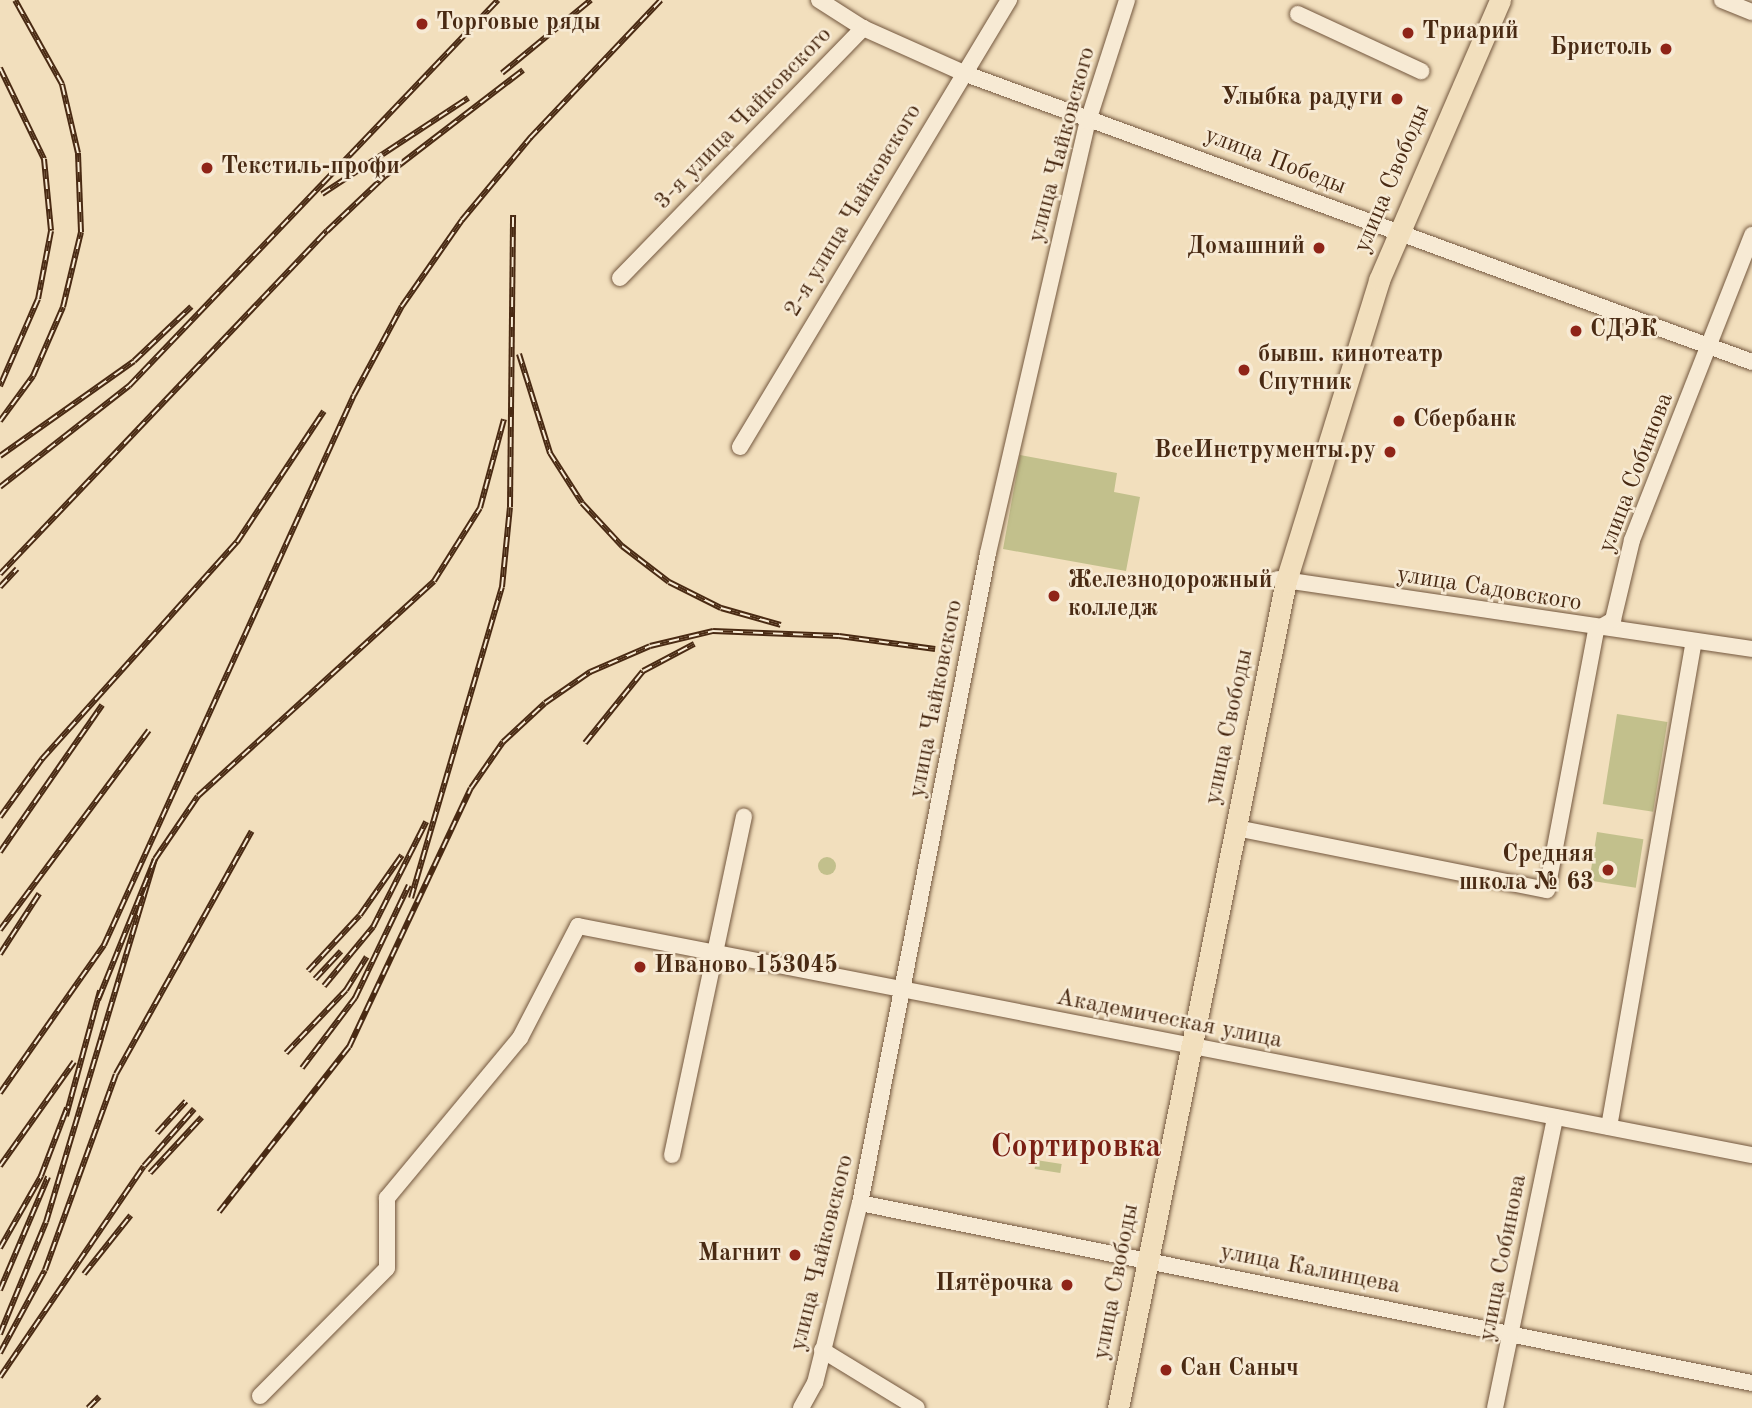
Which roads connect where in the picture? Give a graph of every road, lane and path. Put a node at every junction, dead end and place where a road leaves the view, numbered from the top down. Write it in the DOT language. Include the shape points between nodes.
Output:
graph roads {
  1 [pos="819,0"];
  2 [pos="1009,0"];
  3 [pos="1127,0"];
  4 [pos="1490,0"];
  5 [pos="1500,0"];
  6 [pos="1722,0"];
  7 [pos="1752,12"];
  8 [pos="1298,14"];
  9 [pos="863,28"];
  10 [pos="1421,71"];
  11 [pos="966,74"];
  12 [pos="1088,121"];
  13 [pos="1393,232"];
  14 [pos="1752,236"];
  15 [pos="620,278"];
  16 [pos="1710,346"];
  17 [pos="1752,362"];
  18 [pos="740,447"];
  19 [pos="1282,580"];
  20 [pos="1596,631"];
  21 [pos="1692,644"];
  22 [pos="1752,649"];
  23 [pos="744,817"];
  24 [pos="1236,828"];
  25 [pos="717,954"];
  26 [pos="906,994"];
  27 [pos="1186,1048"];
  28 [pos="1555,1117"];
  29 [pos="1609,1127"];
  30 [pos="671,1155"];
  31 [pos="1752,1155"];
  32 [pos="860,1203"];
  33 [pos="1143,1260"];
  34 [pos="1514,1333"];
  35 [pos="822,1350"];
  36 [pos="1752,1383"];
  37 [pos="260,1396"];
  38 [pos="801,1408"];
  39 [pos="917,1408"];
  40 [pos="1112,1408"];
  41 [pos="1118,1408"];
  42 [pos="1495,1408"];
  1 -- 9 [label="street, 3-я улица Чайковского"];
  2 -- 11 [label="street, 2-я улица Чайковского"];
  3 -- 12 [label="street, улица Чайковского"];
  4 -- 13 [label="main road, улица Свободы"];
  5 -- 13 [label="main road, улица Свободы"];
  6 -- 7 [label="street"];
  8 -- 10 [label="street"];
  9 -- 11 [label="street, улица Победы"];
  9 -- 15 [label="street, 3-я улица Чайковского"];
  11 -- 12 [label="street, улица Победы"];
  11 -- 18 [label="street, 2-я улица Чайковского"];
  12 -- 13 [label="street, улица Победы" via="1238,169"];
  12 -- 26 [label="street, улица Чайковского" via="989,553"];
  13 -- 16 [label="street, улица Победы"];
  13 -- 19 [label="main road, улица Свободы"];
  14 -- 16 [label="street, улица Собинова"];
  16 -- 17 [label="street, улица Победы"];
  16 -- 20 [label="street, улица Собинова" via="1632,540 1613,620"];
  19 -- 20 [label="street, улица Садовского"];
  19 -- 24 [label="main road, улица Свободы"];
  19 -- 27 [label="main road, улица Свободы"];
  20 -- 21 [label="street, улица Садовского"];
  20 -- 24 [label="street, улица Собинова" via="1547,890"];
  21 -- 22 [label="street, улица Садовского"];
  21 -- 29 [label="street"];
  23 -- 25 [label="street"];
  24 -- 27 [label="main road, улица Свободы"];
  25 -- 26 [label="street, Академическая улица"];
  25 -- 30 [label="street"];
  25 -- 37 [label="street, Академическая улица" via="578,926 520,1038 387,1198 387,1268"];
  26 -- 27 [label="street, Академическая улица"];
  26 -- 32 [label="street, улица Чайковского"];
  27 -- 28 [label="street, Академическая улица"];
  27 -- 33 [label="main road, улица Свободы"];
  28 -- 29 [label="street, Академическая улица"];
  28 -- 34 [label="street, улица Собинова"];
  29 -- 31 [label="street, Академическая улица"];
  32 -- 33 [label="street, улица Калинцева"];
  32 -- 35 [label="street, улица Чайковского"];
  33 -- 34 [label="street, улица Калинцева"];
  33 -- 40 [label="main road, улица Свободы"];
  33 -- 41 [label="main road, улица Свободы"];
  34 -- 36 [label="street, улица Калинцева"];
  34 -- 42 [label="street, улица Собинова"];
  35 -- 38 [label="street, улица Чайковского"];
  35 -- 39 [label="street"];
}
